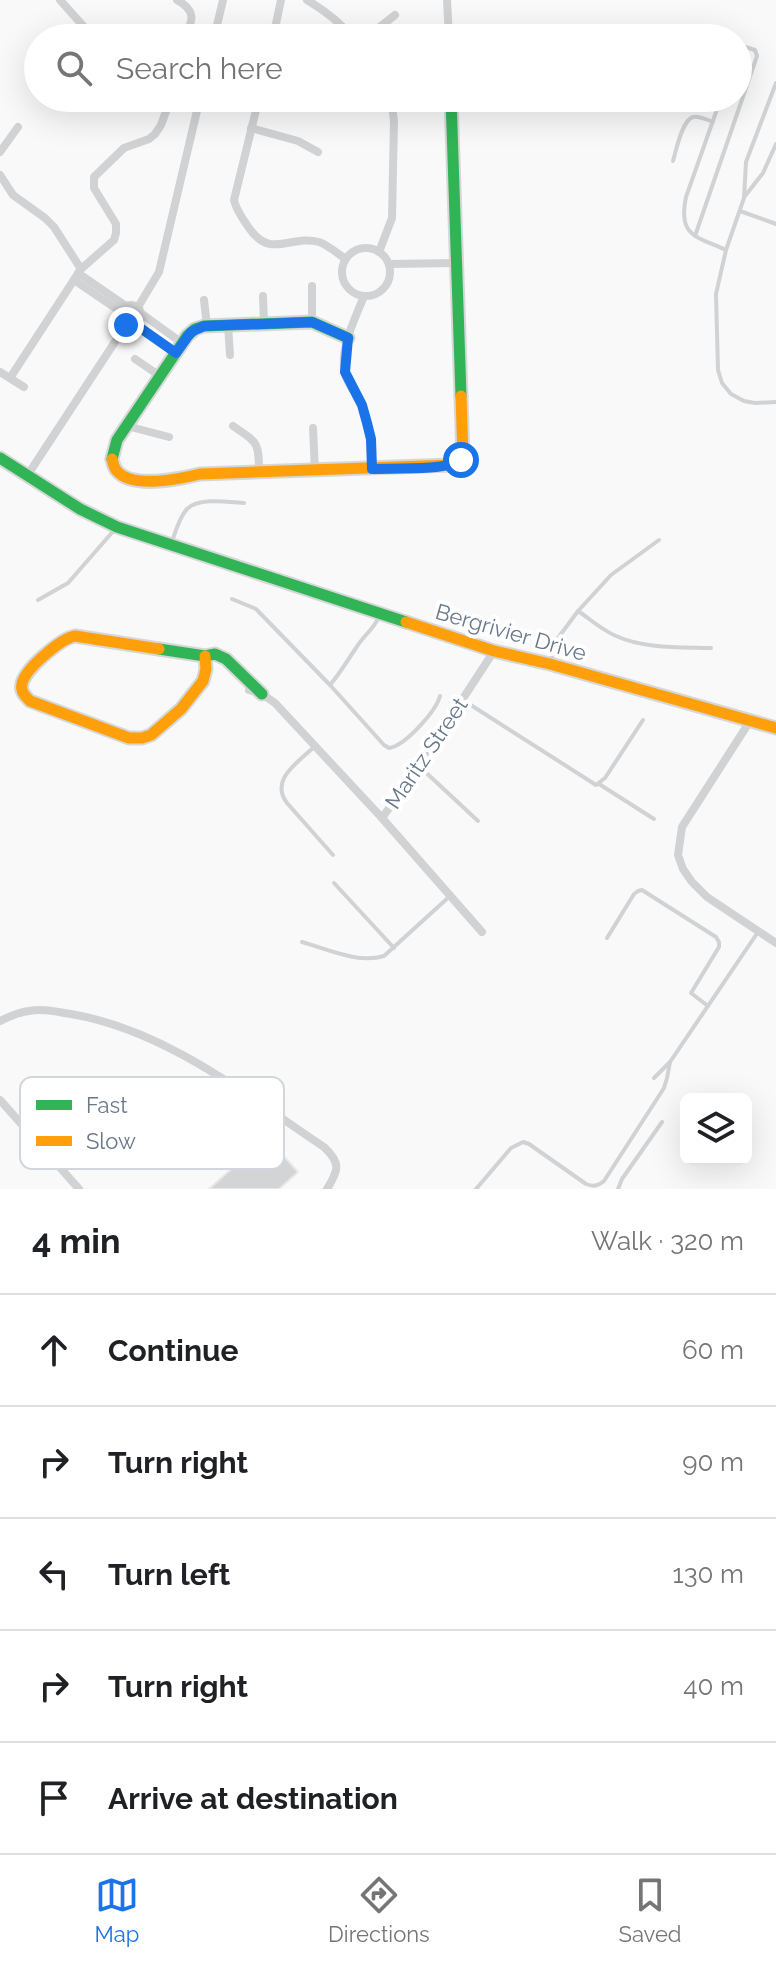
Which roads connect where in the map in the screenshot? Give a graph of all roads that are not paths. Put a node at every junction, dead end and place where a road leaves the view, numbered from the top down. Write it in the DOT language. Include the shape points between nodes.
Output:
graph roads {
  1 [pos="60,0"];
  2 [pos="177,0"];
  3 [pos="223,0"];
  4 [pos="281,0"];
  5 [pos="307,0"];
  6 [pos="447,0"];
  7 [pos="395,15"];
  8 [pos="81,24"];
  9 [pos="191,24"];
  10 [pos="217,24"];
  11 [pos="276,24"];
  12 [pos="339,24"];
  13 [pos="384,24"];
  14 [pos="448,24"];
  15 [pos="752,49"];
  16 [pos="752,71"];
  17 [pos="776,83"];
  18 [pos="164,112"];
  19 [pos="197,112"];
  20 [pos="255,112"];
  21 [pos="393,112"];
  22 [pos="451,112"];
  23 [pos="716,112"];
  24 [pos="738,112"];
  25 [pos="713,122"];
  26 [pos="18,127"];
  27 [pos="251,128"];
  28 [pos="776,144"];
  29 [pos="0,152"];
  30 [pos="318,152"];
  31 [pos="673,161"];
  32 [pos="0,175"];
  33 [pos="744,198"];
  34 [pos="739,211"];
  35 [pos="776,224"];
  36 [pos="695,236"];
  37 [pos="726,250"];
  38 [pos="379,252"];
  39 [pos="346,259"];
  40 [pos="456,263"];
  41 [pos="389,264"];
  42 [pos="78,274"];
  43 [pos="312,286"];
  44 [pos="263,296"];
  45 [pos="364,296"];
  46 [pos="204,300"];
  47 [pos="123,309"];
  48 [pos="140,310"];
  49 [pos="312,322"];
  50 [pos="264,324"];
  51 [pos="131,325"];
  52 [pos="228,325"];
  53 [pos="207,326"];
  54 [pos="348,338"];
  55 [pos="179,348"];
  56 [pos="230,355"];
  57 [pos="135,359"];
  58 [pos="0,372"];
  59 [pos="160,376"];
  60 [pos="10,378"];
  61 [pos="24,387"];
  62 [pos="776,402"];
  63 [pos="127,426"];
  64 [pos="233,426"];
  65 [pos="313,428"];
  66 [pos="169,437"];
  67 [pos="0,458"];
  68 [pos="372,469"];
  69 [pos="315,471"];
  70 [pos="259,473"];
  71 [pos="27,476"];
  72 [pos="244,503"];
  73 [pos="117,527"];
  74 [pos="659,540"];
  75 [pos="171,545"];
  76 [pos="232,599"];
  77 [pos="38,600"];
  78 [pos="578,611"];
  79 [pos="380,615"];
  80 [pos="711,648"];
  81 [pos="494,651"];
  82 [pos="205,656"];
  83 [pos="550,664"];
  84 [pos="330,685"];
  85 [pos="249,690"];
  86 [pos="262,694"];
  87 [pos="440,696"];
  88 [pos="463,700"];
  89 [pos="643,720"];
  90 [pos="750,721"];
  91 [pos="776,728"];
  92 [pos="315,746"];
  93 [pos="419,766"];
  94 [pos="599,784"];
  95 [pos="382,818"];
  96 [pos="654,819"];
  97 [pos="478,821"];
  98 [pos="333,855"];
  99 [pos="334,883"];
  100 [pos="450,896"];
  101 [pos="482,932"];
  102 [pos="758,932"];
  103 [pos="607,938"];
  104 [pos="302,942"];
  105 [pos="776,943"];
  106 [pos="394,948"];
  107 [pos="708,1006"];
  108 [pos="0,1021"];
  109 [pos="670,1062"];
  110 [pos="218,1077"];
  111 [pos="654,1078"];
  112 [pos="0,1100"];
  113 [pos="284,1121"];
  114 [pos="662,1122"];
  115 [pos="20,1123"];
  116 [pos="61,1169"];
  117 [pos="79,1189"];
  118 [pos="327,1189"];
  119 [pos="476,1189"];
  120 [pos="618,1189"];
  1 -- 8 [label="street"];
  2 -- 9 [label="street" via="186,5"];
  3 -- 10 [label="street"];
  4 -- 11 [label="street"];
  5 -- 12 [label="street"];
  6 -- 14 [label="street"];
  7 -- 13 [label="street"];
  15 -- 16 [label="lane" via="757,56"];
  17 -- 33 [label="lane" via="746,162"];
  18 -- 42 [label="street" via="155,134 124,148 94,177 94,188 116,233"];
  19 -- 48 [label="street" via="159,272"];
  20 -- 27 [label="street"];
  21 -- 38 [label="street" via="392,218"];
  22 -- 40 [label="street"];
  23 -- 25 [label="lane"];
  24 -- 36 [label="lane"];
  25 -- 31 [label="lane" via="689,120"];
  25 -- 36 [label="lane" via="683,212 684,224"];
  26 -- 29 [label="street"];
  27 -- 30 [label="street"];
  27 -- 39 [label="street" via="234,200 247,226 262,242 318,242"];
  28 -- 33 [label="lane"];
  32 -- 42 [label="street" via="13,195 54,227"];
  33 -- 34 [label="lane"];
  34 -- 35 [label="lane"];
  34 -- 37 [label="lane"];
  36 -- 37 [label="lane"];
  37 -- 62 [label="lane" via="716,294 722,383 744,401"];
  38 -- 39 [label="street" via="364,248"];
  38 -- 41 [label="street"];
  39 -- 45 [label="street" via="345,284"];
  40 -- 41 [label="street"];
  40 -- 68 [label="street" via="463,457 454,465"];
  41 -- 45 [label="street" via="385,287"];
  42 -- 47 [label="street"];
  42 -- 60 [label="street"];
  43 -- 49 [label="street"];
  44 -- 50 [label="street"];
  45 -- 54 [label="street"];
  46 -- 53 [label="street"];
  47 -- 48 [label="street" via="133,305"];
  47 -- 51 [label="street" via="121,319"];
  48 -- 51 [label="street" via="141,321"];
  48 -- 55 [label="street"];
  49 -- 50 [label="street"];
  49 -- 54 [label="street"];
  50 -- 52 [label="street"];
  51 -- 55 [label="street"];
  51 -- 71 [label="street"];
  52 -- 53 [label="street"];
  52 -- 56 [label="street"];
  53 -- 55 [label="street" via="195,329"];
  54 -- 68 [label="street" via="345,372 362,405"];
  55 -- 59 [label="street"];
  57 -- 59 [label="street"];
  58 -- 60 [label="street"];
  59 -- 63 [label="street"];
  60 -- 61 [label="street"];
  63 -- 66 [label="street"];
  63 -- 70 [label="street" via="112,462 125,477 148,481"];
  64 -- 70 [label="street" via="257,445"];
  65 -- 69 [label="street"];
  67 -- 71 [label="street, Bergrivier Drive"];
  68 -- 69 [label="street"];
  69 -- 70 [label="street"];
  71 -- 73 [label="street, Bergrivier Drive"];
  72 -- 75 [label="lane" via="191,506"];
  73 -- 75 [label="street, Bergrivier Drive"];
  73 -- 77 [label="lane" via="68,583"];
  74 -- 78 [label="lane" via="611,575"];
  75 -- 79 [label="street, Bergrivier Drive"];
  76 -- 84 [label="lane" via="256,609"];
  78 -- 80 [label="lane" via="615,636 664,647"];
  78 -- 83 [label="lane" via="558,638"];
  79 -- 81 [label="street, Bergrivier Drive"];
  79 -- 84 [label="lane"];
  81 -- 83 [label="street, Bergrivier Drive"];
  81 -- 88 [label="street, Maritz Street"];
  82 -- 82 [label="street" via="69,636 21,686 30,701 138,739 155,732 192,698 206,673"];
  82 -- 86 [label="street" via="226,659"];
  83 -- 90 [label="street, Bergrivier Drive"];
  84 -- 87 [label="lane" via="389,748 404,741"];
  85 -- 86 [label="street, Maritz Street"];
  86 -- 92 [label="street, Maritz Street"];
  88 -- 93 [label="street, Maritz Street"];
  88 -- 94 [label="lane"];
  89 -- 94 [label="lane"];
  90 -- 91 [label="street, Bergrivier Drive"];
  90 -- 102 [label="street" via="682,827 678,855 707,897"];
  92 -- 95 [label="street, Maritz Street"];
  92 -- 98 [label="lane" via="283,778 281,795"];
  93 -- 95 [label="street, Maritz Street"];
  93 -- 97 [label="lane"];
  94 -- 96 [label="lane"];
  95 -- 100 [label="street"];
  99 -- 106 [label="lane"];
  100 -- 101 [label="street"];
  100 -- 106 [label="lane"];
  102 -- 105 [label="street"];
  102 -- 107 [label="lane"];
  103 -- 107 [label="lane" via="634,894 642,890 716,937 719,947 691,993"];
  104 -- 106 [label="lane" via="362,959 384,956"];
  107 -- 109 [label="lane"];
  108 -- 110 [label="street" via="31,1010 84,1016 154,1039"];
  109 -- 111 [label="lane"];
  109 -- 119 [label="lane" via="664,1088 598,1185 586,1184 523,1142 511,1148"];
  112 -- 115 [label="street"];
  113 -- 118 [label="street" via="336,1161 338,1169"];
  114 -- 120 [label="lane"];
  116 -- 117 [label="street"];
}
